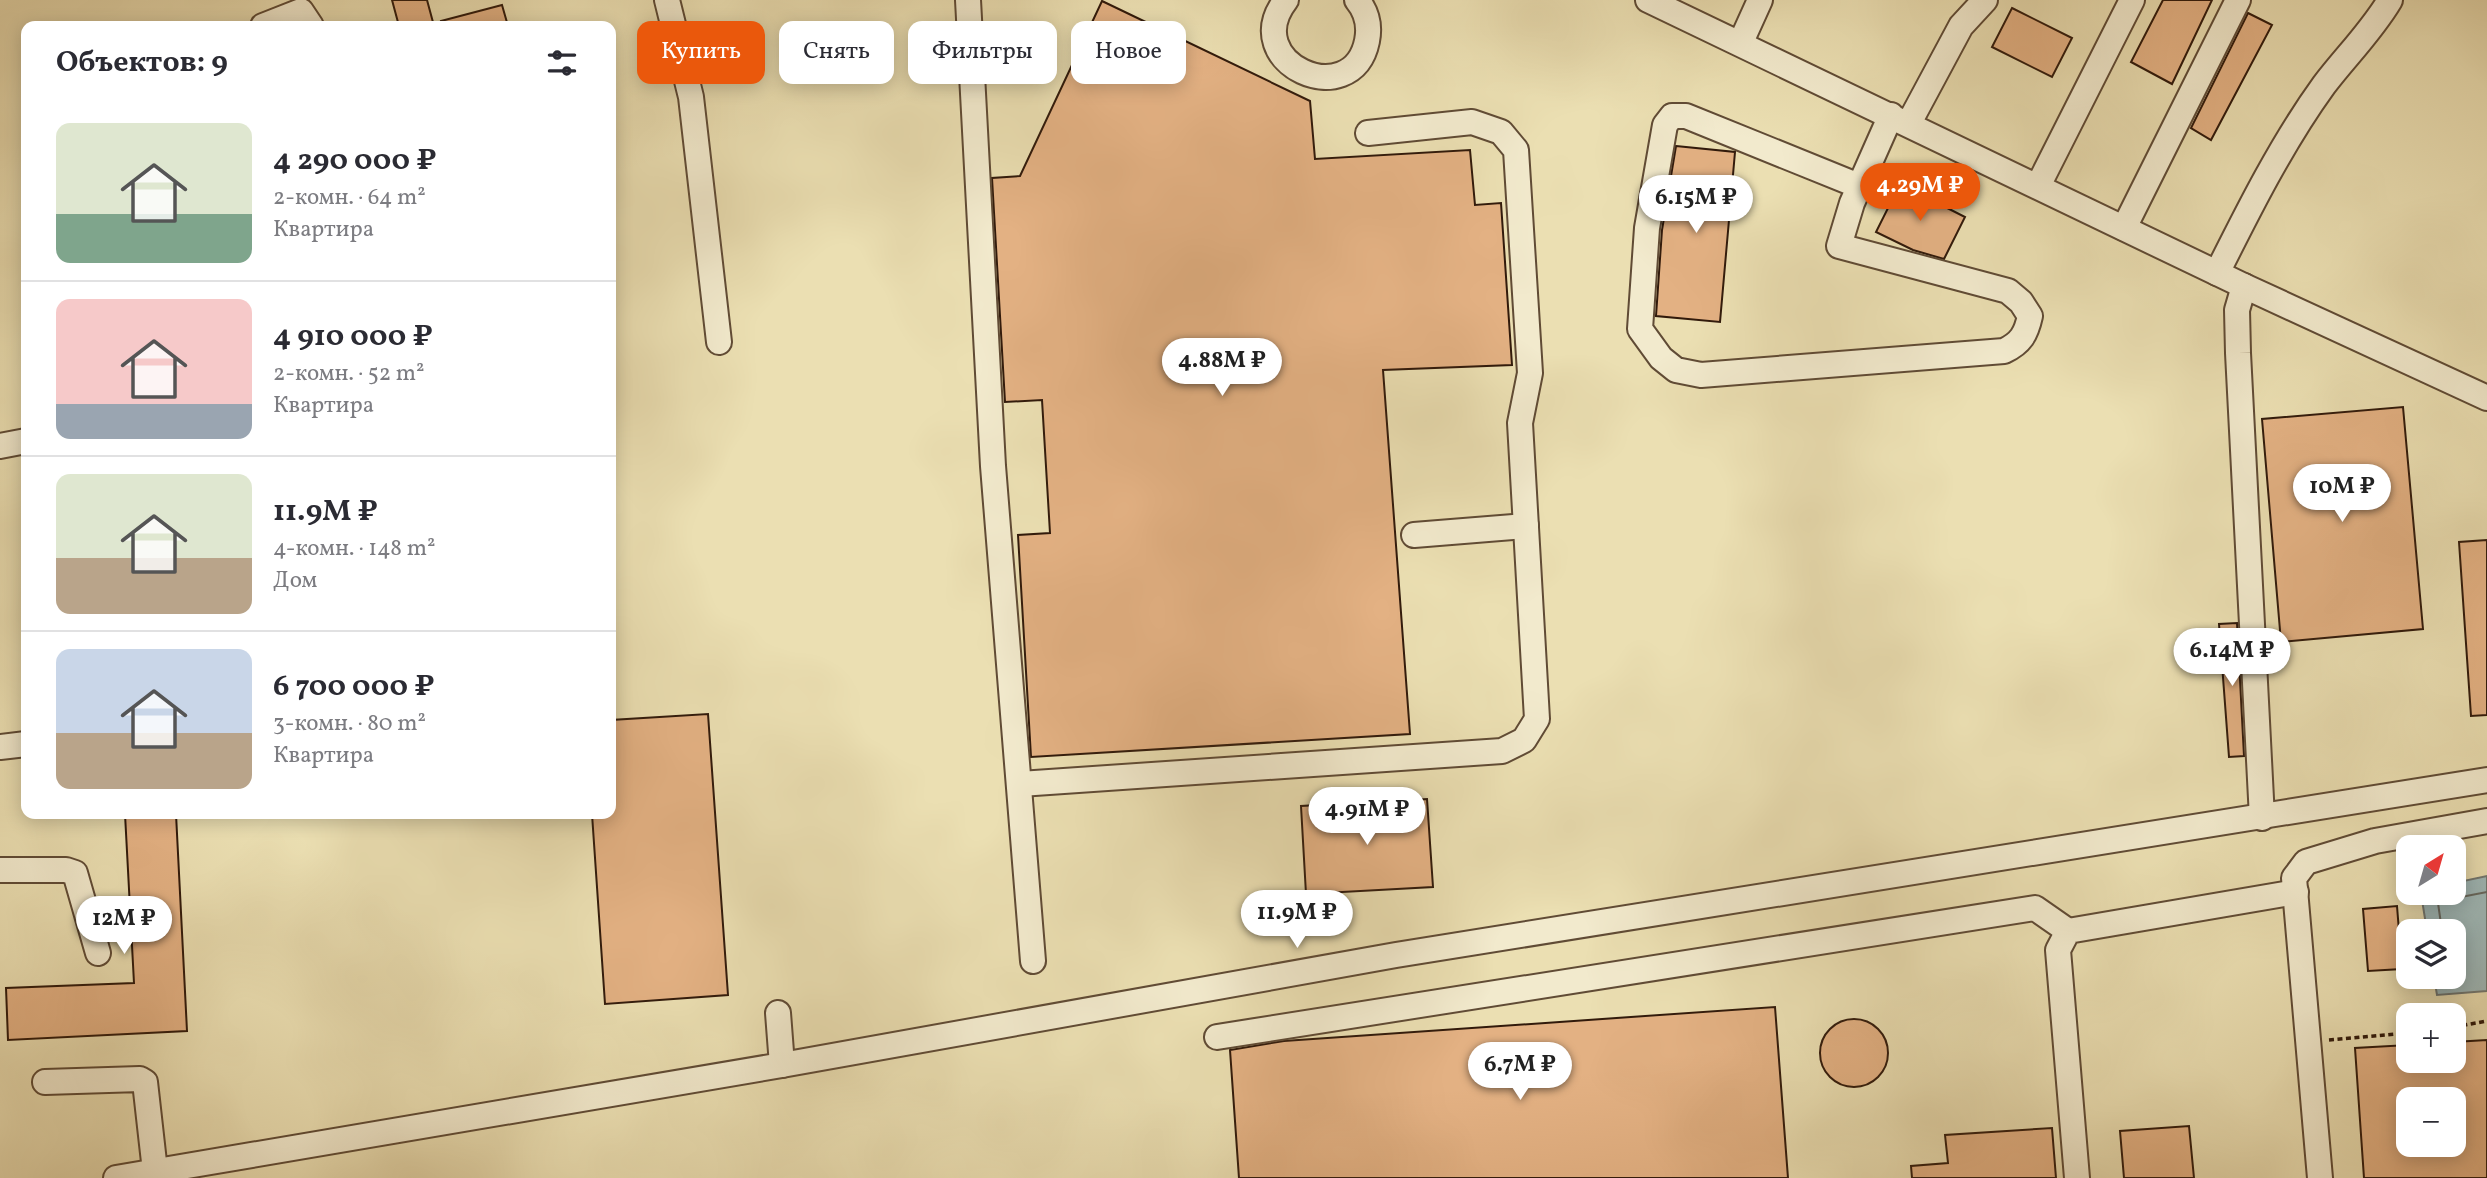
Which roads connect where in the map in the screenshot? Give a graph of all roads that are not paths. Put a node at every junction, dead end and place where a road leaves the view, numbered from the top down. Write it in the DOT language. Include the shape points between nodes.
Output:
graph roads {
  1 [pos="667,0"];
  2 [pos="968,0"];
  3 [pos="1286,0"];
  4 [pos="1357,0"];
  5 [pos="1648,0"];
  6 [pos="1760,0"];
  7 [pos="1985,0"];
  8 [pos="2132,0"];
  9 [pos="2238,0"];
  10 [pos="2390,0"];
  11 [pos="276,21"];
  12 [pos="308,21"];
  13 [pos="1741,43"];
  14 [pos="1900,119"];
  15 [pos="1368,133"];
  16 [pos="1859,186"];
  17 [pos="2038,186"];
  18 [pos="2124,228"];
  19 [pos="2217,273"];
  20 [pos="2244,286"];
  21 [pos="719,342"];
  22 [pos="2487,398"];
  23 [pos="21,442"];
  24 [pos="0,446"];
  25 [pos="1527,526"];
  26 [pos="1414,535"];
  27 [pos="21,745"];
  28 [pos="0,747"];
  29 [pos="2487,780"];
  30 [pos="1020,784"];
  31 [pos="2262,818"];
  32 [pos="2487,821"];
  33 [pos="0,870"];
  34 [pos="2296,891"];
  35 [pos="2068,931"];
  36 [pos="98,953"];
  37 [pos="1033,961"];
  38 [pos="778,1013"];
  39 [pos="1217,1037"];
  40 [pos="782,1065"];
  41 [pos="45,1082"];
  42 [pos="155,1171"];
  43 [pos="116,1178"];
  44 [pos="2077,1178"];
  45 [pos="2320,1178"];
  1 -- 21 [label="street" via="691,97"];
  2 -- 30 [label="street" via="993,466"];
  3 -- 4 [label="street" via="1275,22 1280,52 1301,73 1316,77 1346,71 1366,48 1367,17"];
  5 -- 13 [label="street"];
  6 -- 13 [label="street"];
  7 -- 14 [label="street" via="1961,26"];
  8 -- 17 [label="street"];
  9 -- 18 [label="street"];
  10 -- 19 [label="street" via="2376,24 2324,86 2258,191"];
  11 -- 12 [label="street" via="301,11"];
  13 -- 14 [label="street"];
  14 -- 16 [label="street"];
  14 -- 17 [label="street"];
  15 -- 25 [label="street" via="1472,122 1501,132 1516,150 1530,373 1520,423"];
  16 -- 16 [label="street" via="1839,246 2008,291 2031,316 2027,332 2016,345 2004,351 1701,375 1676,370 1661,358 1640,329 1647,228 1665,125 1672,116 1686,116"];
  17 -- 18 [label="street"];
  18 -- 19 [label="street"];
  19 -- 20 [label="street"];
  20 -- 22 [label="street"];
  20 -- 31 [label="street" via="2237,310 2238,353"];
  23 -- 24 [label="street"];
  25 -- 26 [label="street"];
  25 -- 30 [label="street" via="1536,719 1524,740 1502,751"];
  27 -- 28 [label="street"];
  29 -- 31 [label="street"];
  30 -- 37 [label="street"];
  31 -- 40 [label="street" via="1396,956"];
  32 -- 34 [label="street" via="2375,841 2306,862 2294,878"];
  33 -- 36 [label="street" via="75,873"];
  34 -- 35 [label="street"];
  34 -- 45 [label="street"];
  35 -- 39 [label="street" via="2035,908"];
  35 -- 44 [label="street" via="2058,950"];
  38 -- 40 [label="street"];
  40 -- 42 [label="street"];
  41 -- 42 [label="street" via="145,1082"];
  42 -- 43 [label="street"];
}
